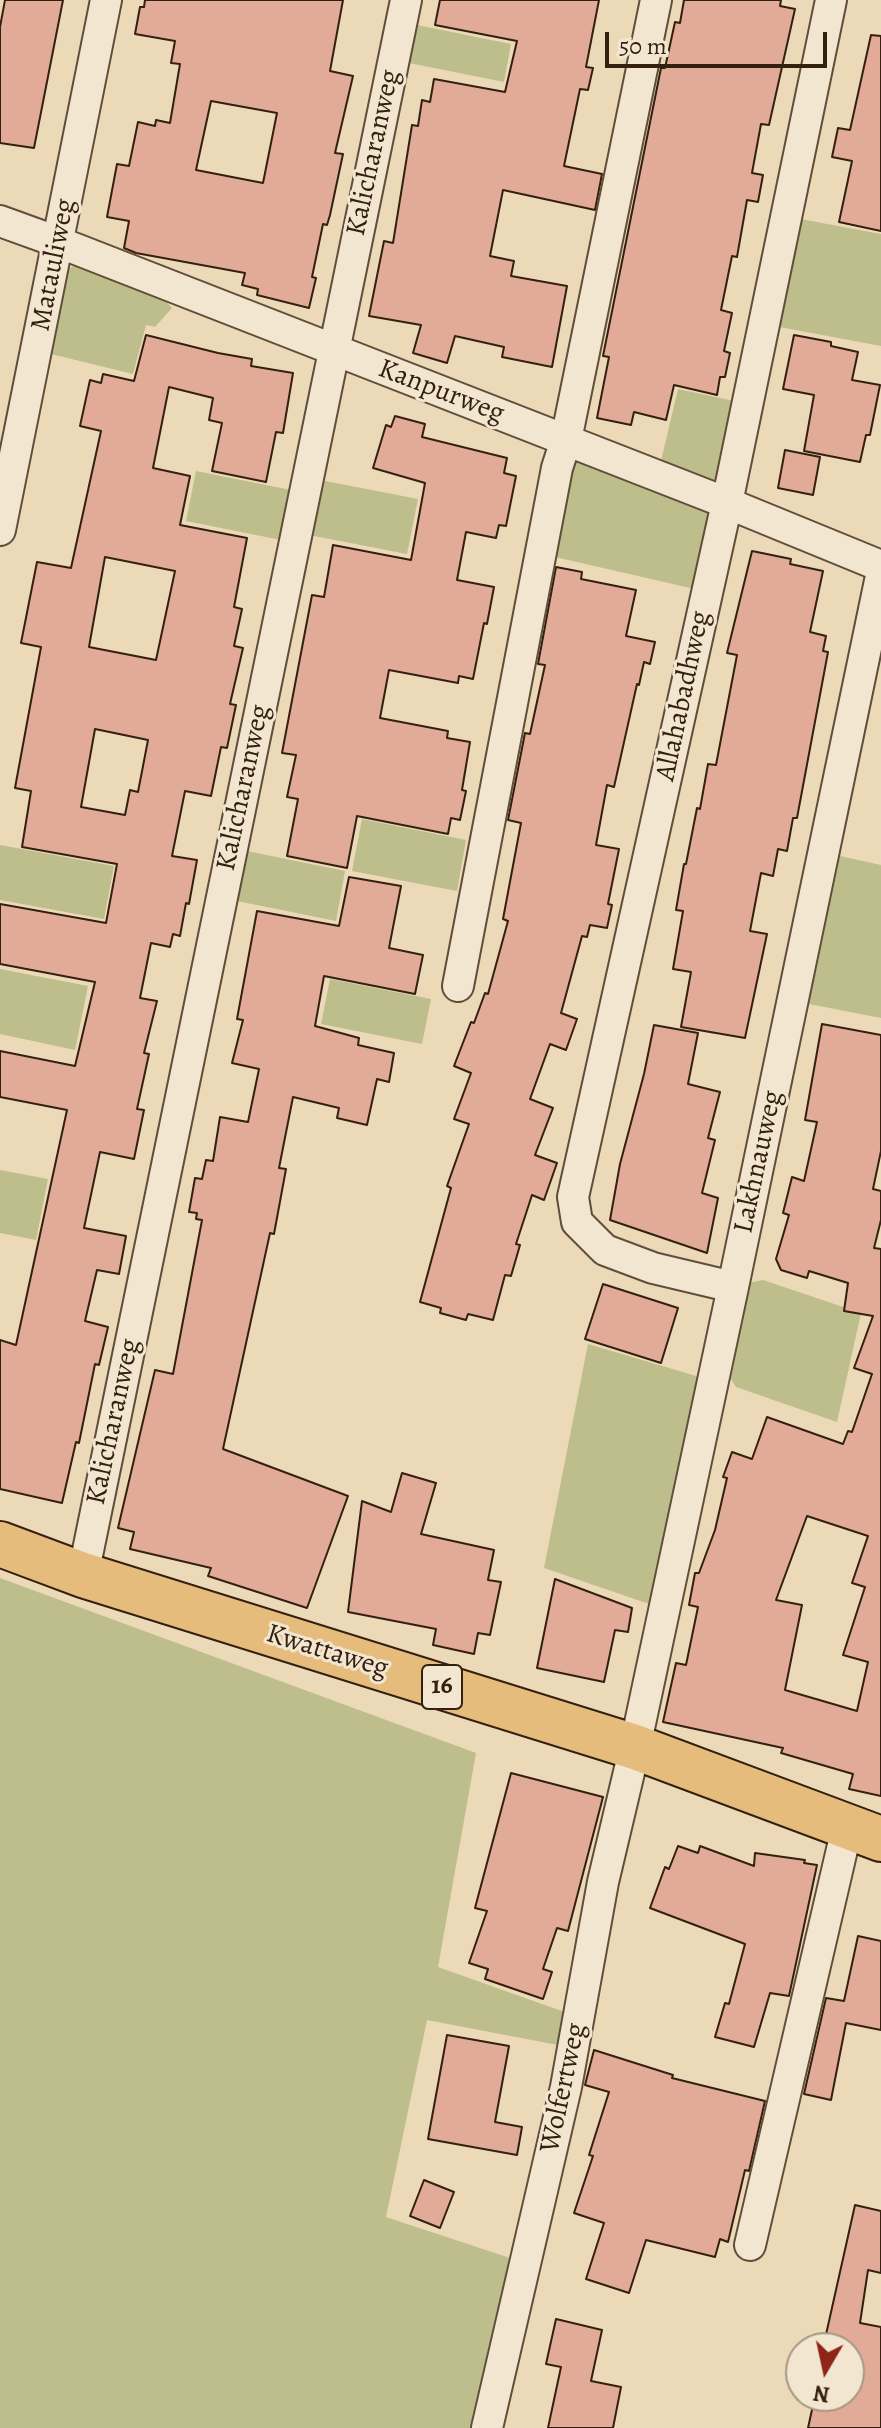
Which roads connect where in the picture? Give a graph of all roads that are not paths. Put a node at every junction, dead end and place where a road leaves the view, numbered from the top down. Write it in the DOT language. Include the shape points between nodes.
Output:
graph roads {
  1 [pos="106,0"];
  2 [pos="406,0"];
  3 [pos="656,0"];
  4 [pos="831,0"];
  5 [pos="0,221"];
  6 [pos="58,242"];
  7 [pos="334,351"];
  8 [pos="566,440"];
  9 [pos="727,503"];
  10 [pos="0,530"];
  11 [pos="881,566"];
  12 [pos="881,576"];
  13 [pos="458,986"];
  14 [pos="733,1287"];
  15 [pos="0,1544"];
  16 [pos="83,1575"];
  17 [pos="635,1747"];
  18 [pos="864,1833"];
  19 [pos="750,2245"];
  20 [pos="487,2428"];
  1 -- 6 [label="street, Matauliweg"];
  2 -- 7 [label="street, Kalicharanweg"];
  3 -- 8 [label="street"];
  4 -- 9 [label="street, Allahabadhweg"];
  5 -- 6 [label="street, Kanpurweg"];
  6 -- 7 [label="street, Kanpurweg"];
  6 -- 10 [label="street, Matauliweg"];
  7 -- 8 [label="street, Kanpurweg"];
  7 -- 16 [label="street, Kalicharanweg"];
  8 -- 9 [label="street, Kanpurweg"];
  8 -- 13 [label="street"];
  9 -- 11 [label="street, Kanpurweg"];
  9 -- 14 [label="street, Allahabadhweg" via="573,1197 577,1222 605,1250"];
  12 -- 14 [label="street, Lakhnauweg"];
  14 -- 17 [label="street, Lakhnauweg"];
  15 -- 16 [label="main road, Kwattaweg / 16"];
  16 -- 17 [label="main road, Kwattaweg / 16"];
  17 -- 18 [label="main road, Kwattaweg / 16"];
  17 -- 20 [label="street, Wolfertweg" via="603,1882 566,2087"];
  18 -- 19 [label="street"];
}
